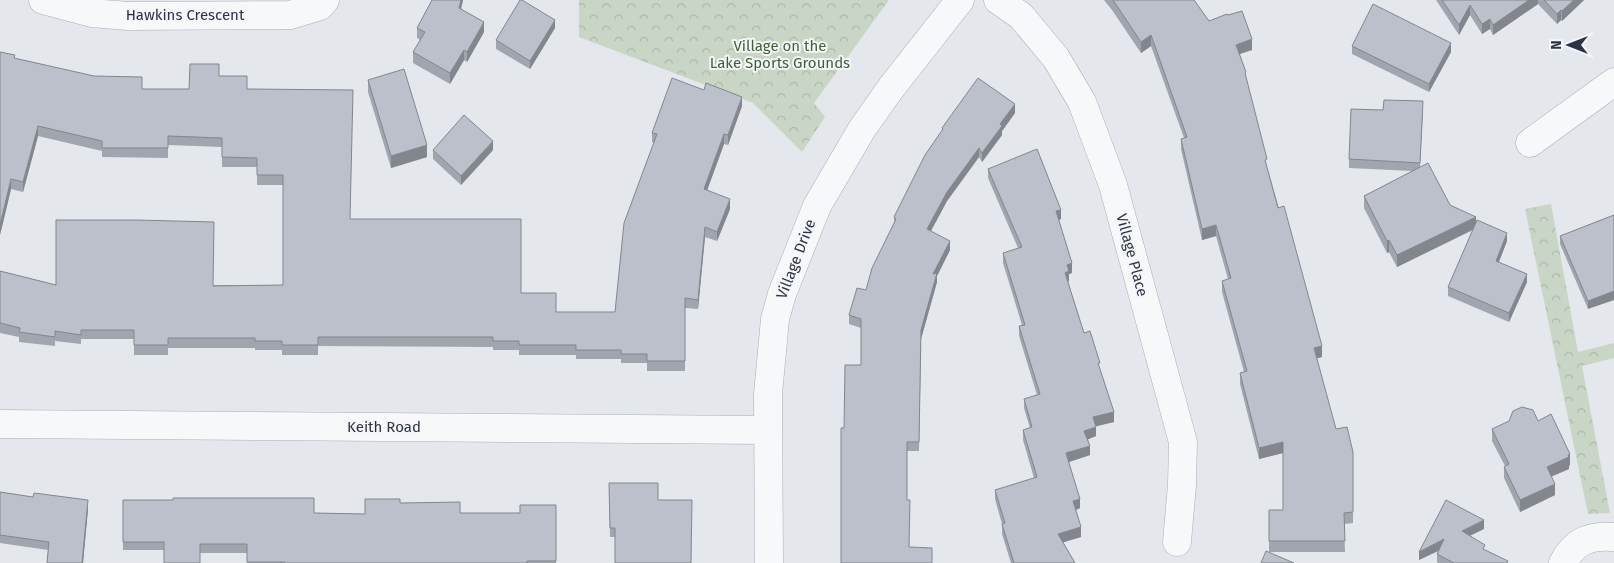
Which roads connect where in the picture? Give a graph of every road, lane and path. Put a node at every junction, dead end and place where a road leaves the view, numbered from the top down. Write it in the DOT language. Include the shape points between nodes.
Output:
graph roads {
  1 [pos="43,0"];
  2 [pos="325,0"];
  3 [pos="960,0"];
  4 [pos="998,0"];
  5 [pos="1614,82"];
  6 [pos="1530,143"];
  7 [pos="0,424"];
  8 [pos="768,430"];
  9 [pos="1614,536"];
  10 [pos="1177,542"];
  11 [pos="769,563"];
  12 [pos="1563,563"];
  1 -- 2 [label="street, Hawkins Crescent" via="92,13 128,16 290,15 320,6"];
  3 -- 8 [label="street, Village Drive" via="862,128 817,206 782,294 776,319 768,394"];
  4 -- 10 [label="street, Village Place" via="1021,16 1056,58 1082,102 1113,184 1183,442"];
  5 -- 6 [label="street"];
  7 -- 8 [label="street, Keith Road"];
  8 -- 11 [label="street, Village Drive"];
  9 -- 12 [label="street" via="1589,538 1575,546"];
}
